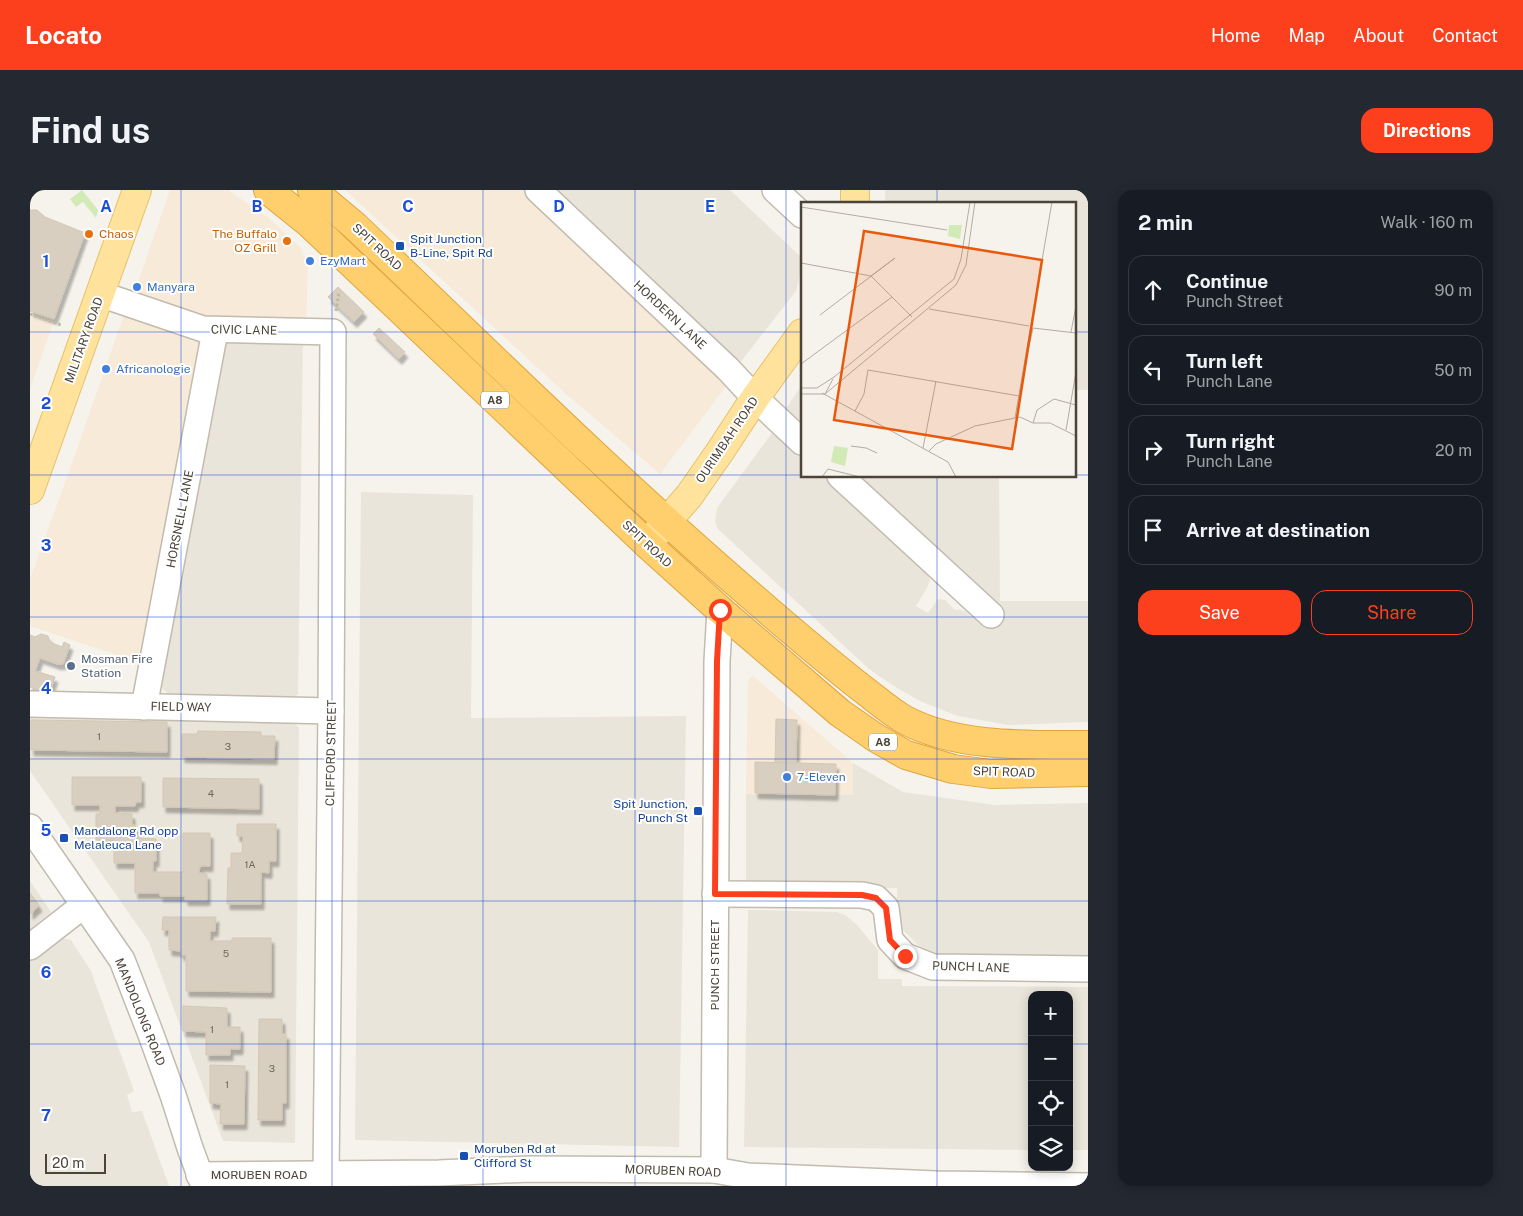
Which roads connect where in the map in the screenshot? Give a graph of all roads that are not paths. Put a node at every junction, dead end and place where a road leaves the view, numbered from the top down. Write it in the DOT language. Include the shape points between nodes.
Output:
graph roads {
  1 [pos="137,190"];
  2 [pos="268,190"];
  3 [pos="312,190"];
  4 [pos="538,190"];
  5 [pos="775,190"];
  6 [pos="801,214"];
  7 [pos="100,294"];
  8 [pos="215,331"];
  9 [pos="333,332"];
  10 [pos="801,334"];
  11 [pos="754,398"];
  12 [pos="801,441"];
  13 [pos="842,478"];
  14 [pos="30,490"];
  15 [pos="667,521"];
  16 [pos="647,544"];
  17 [pos="720,610"];
  18 [pos="991,615"];
  19 [pos="30,704"];
  20 [pos="144,706"];
  21 [pos="331,710"];
  22 [pos="1088,745"];
  23 [pos="1088,772"];
  24 [pos="30,828"];
  25 [pos="715,894"];
  26 [pos="84,905"];
  27 [pos="30,947"];
  28 [pos="1088,969"];
  29 [pos="714,1170"];
  30 [pos="439,1173"];
  31 [pos="326,1175"];
  32 [pos="202,1180"];
  33 [pos="530,1186"];
  34 [pos="1087,1186"];
  1 -- 7 [label="main road, MILITARY ROAD"];
  2 -- 16 [label="highway, SPIT ROAD / A8" via="309,224"];
  3 -- 15 [label="highway, SPIT ROAD / A8" via="355,226"];
  4 -- 11 [label="street, HORDERN LANE" via="728,369"];
  5 -- 6 [label="street"];
  7 -- 8 [label="street, CIVIC LANE" via="203,330"];
  7 -- 14 [label="main road, MILITARY ROAD"];
  8 -- 9 [label="street, CIVIC LANE"];
  8 -- 20 [label="street, HORSNELL LANE"];
  9 -- 21 [label="street, CLIFFORD STREET"];
  10 -- 11 [label="main road, OURIMBAH ROAD"];
  11 -- 12 [label="street, HORDERN LANE"];
  11 -- 15 [label="main road, OURIMBAH ROAD" via="689,496"];
  13 -- 18 [label="street"];
  15 -- 16 [label="main road, OURIMBAH ROAD"];
  15 -- 22 [label="highway, SPIT ROAD / A8" via="829,663 906,720 956,737 986,742"];
  16 -- 17 [label="highway, SPIT ROAD / A8"];
  17 -- 23 [label="highway, SPIT ROAD / A8" via="840,713 906,754 953,769 991,774"];
  17 -- 25 [label="street, PUNCH STREET"];
  19 -- 20 [label="street, FIELD WAY"];
  20 -- 21 [label="street, FIELD WAY"];
  21 -- 31 [label="street, CLIFFORD STREET"];
  24 -- 26 [label="street, MANDOLONG ROAD"];
  25 -- 28 [label="street, PUNCH LANE" via="862,895 876,898 886,908 890,940 905,956 933,967"];
  25 -- 29 [label="street, PUNCH STREET"];
  26 -- 27 [label="street"];
  26 -- 32 [label="street, MANDOLONG ROAD" via="122,960"];
  29 -- 30 [label="street, MORUBEN ROAD" via="529,1169"];
  29 -- 34 [label="street, MORUBEN ROAD" via="748,1176"];
  30 -- 31 [label="street, MORUBEN ROAD"];
  30 -- 33 [label="street, MORUBEN ROAD"];
  31 -- 32 [label="street, MORUBEN ROAD"];
}
